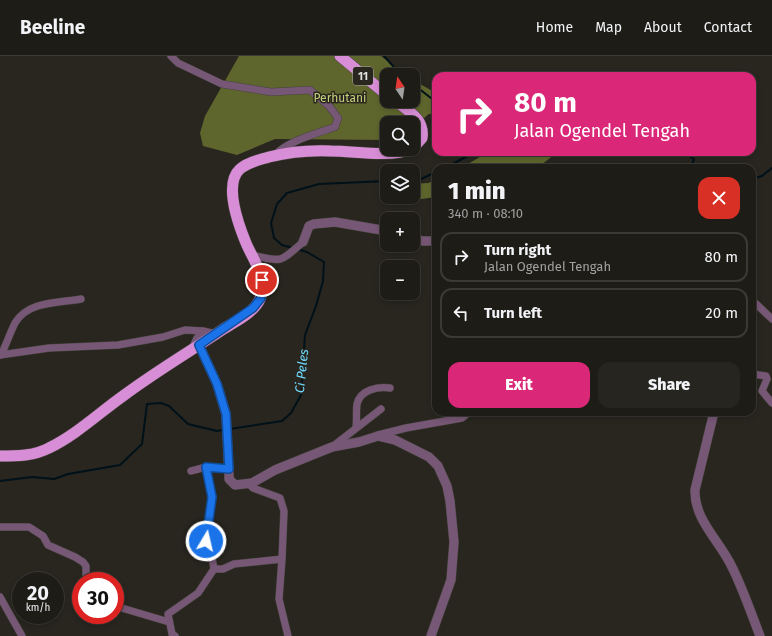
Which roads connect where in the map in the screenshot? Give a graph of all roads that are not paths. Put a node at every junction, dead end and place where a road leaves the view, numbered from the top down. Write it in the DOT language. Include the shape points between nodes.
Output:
graph roads {
  1 [pos="171,56"];
  2 [pos="340,56"];
  3 [pos="380,88"];
  4 [pos="405,108"];
  5 [pos="413,116"];
  6 [pos="420,124"];
  7 [pos="420,140"];
  8 [pos="380,152"];
  9 [pos="274,156"];
  10 [pos="380,230"];
  11 [pos="420,240"];
  12 [pos="432,241"];
  13 [pos="303,242"];
  14 [pos="252,255"];
  15 [pos="81,299"];
  16 [pos="756,304"];
  17 [pos="772,319"];
  18 [pos="203,331"];
  19 [pos="216,334"];
  20 [pos="196,347"];
  21 [pos="0,355"];
  22 [pos="756,374"];
  23 [pos="390,388"];
  24 [pos="772,403"];
  25 [pos="381,409"];
  26 [pos="464,416"];
  27 [pos="713,416"];
  28 [pos="356,427"];
  29 [pos="378,436"];
  30 [pos="332,447"];
  31 [pos="0,456"];
  32 [pos="206,467"];
  33 [pos="229,469"];
  34 [pos="191,471"];
  35 [pos="249,484"];
  36 [pos="0,527"];
  37 [pos="282,560"];
  38 [pos="214,569"];
  39 [pos="86,572"];
  40 [pos="0,597"];
  41 [pos="124,609"];
  42 [pos="169,622"];
  43 [pos="22,636"];
  44 [pos="175,636"];
  45 [pos="288,636"];
  46 [pos="431,636"];
  47 [pos="760,636"];
  1 -- 9 [label="street" via="178,63 222,84 271,92 310,90 329,106 338,118 335,127 291,144"];
  2 -- 3 [label="highway, 11"];
  4 -- 5 [label="highway"];
  6 -- 7 [label="highway"];
  8 -- 9 [label="highway" via="310,151"];
  9 -- 14 [label="highway" via="255,161 239,170 233,182 232,196 244,238"];
  10 -- 13 [label="street" via="344,222 324,222 309,226"];
  11 -- 12 [label="street"];
  13 -- 14 [label="street" via="288,256 276,261"];
  14 -- 19 [label="highway" via="262,280 261,298 253,308"];
  15 -- 21 [label="street" via="29,309 16,322"];
  16 -- 17 [label="street"];
  18 -- 19 [label="street"];
  18 -- 20 [label="street" via="197,338"];
  18 -- 21 [label="street" via="185,330 118,345 49,348"];
  19 -- 20 [label="highway"];
  20 -- 31 [label="highway" via="48,449 31,455"];
  20 -- 33 [label="street" via="217,384 226,414"];
  22 -- 24 [label="street" via="767,378 762,391"];
  23 -- 28 [label="street" via="368,390 359,398"];
  25 -- 28 [label="street"];
  26 -- 29 [label="street"];
  27 -- 47 [label="street" via="694,501 712,536 732,565"];
  28 -- 30 [label="street"];
  29 -- 30 [label="street"];
  29 -- 46 [label="street" via="395,440 429,457 438,466 447,486 454,542 451,580"];
  30 -- 35 [label="street" via="275,470"];
  32 -- 33 [label="street"];
  32 -- 34 [label="street"];
  32 -- 38 [label="street" via="212,497 206,541"];
  33 -- 35 [label="street" via="232,483 241,486"];
  35 -- 37 [label="street" via="280,498 284,511"];
  36 -- 39 [label="street" via="29,527 43,536 48,545 83,562"];
  37 -- 38 [label="street" via="234,564 223,570"];
  37 -- 45 [label="street" via="278,599"];
  38 -- 42 [label="street" via="196,594 168,614"];
  40 -- 43 [label="street"];
  41 -- 42 [label="street"];
  42 -- 44 [label="street"];
}
